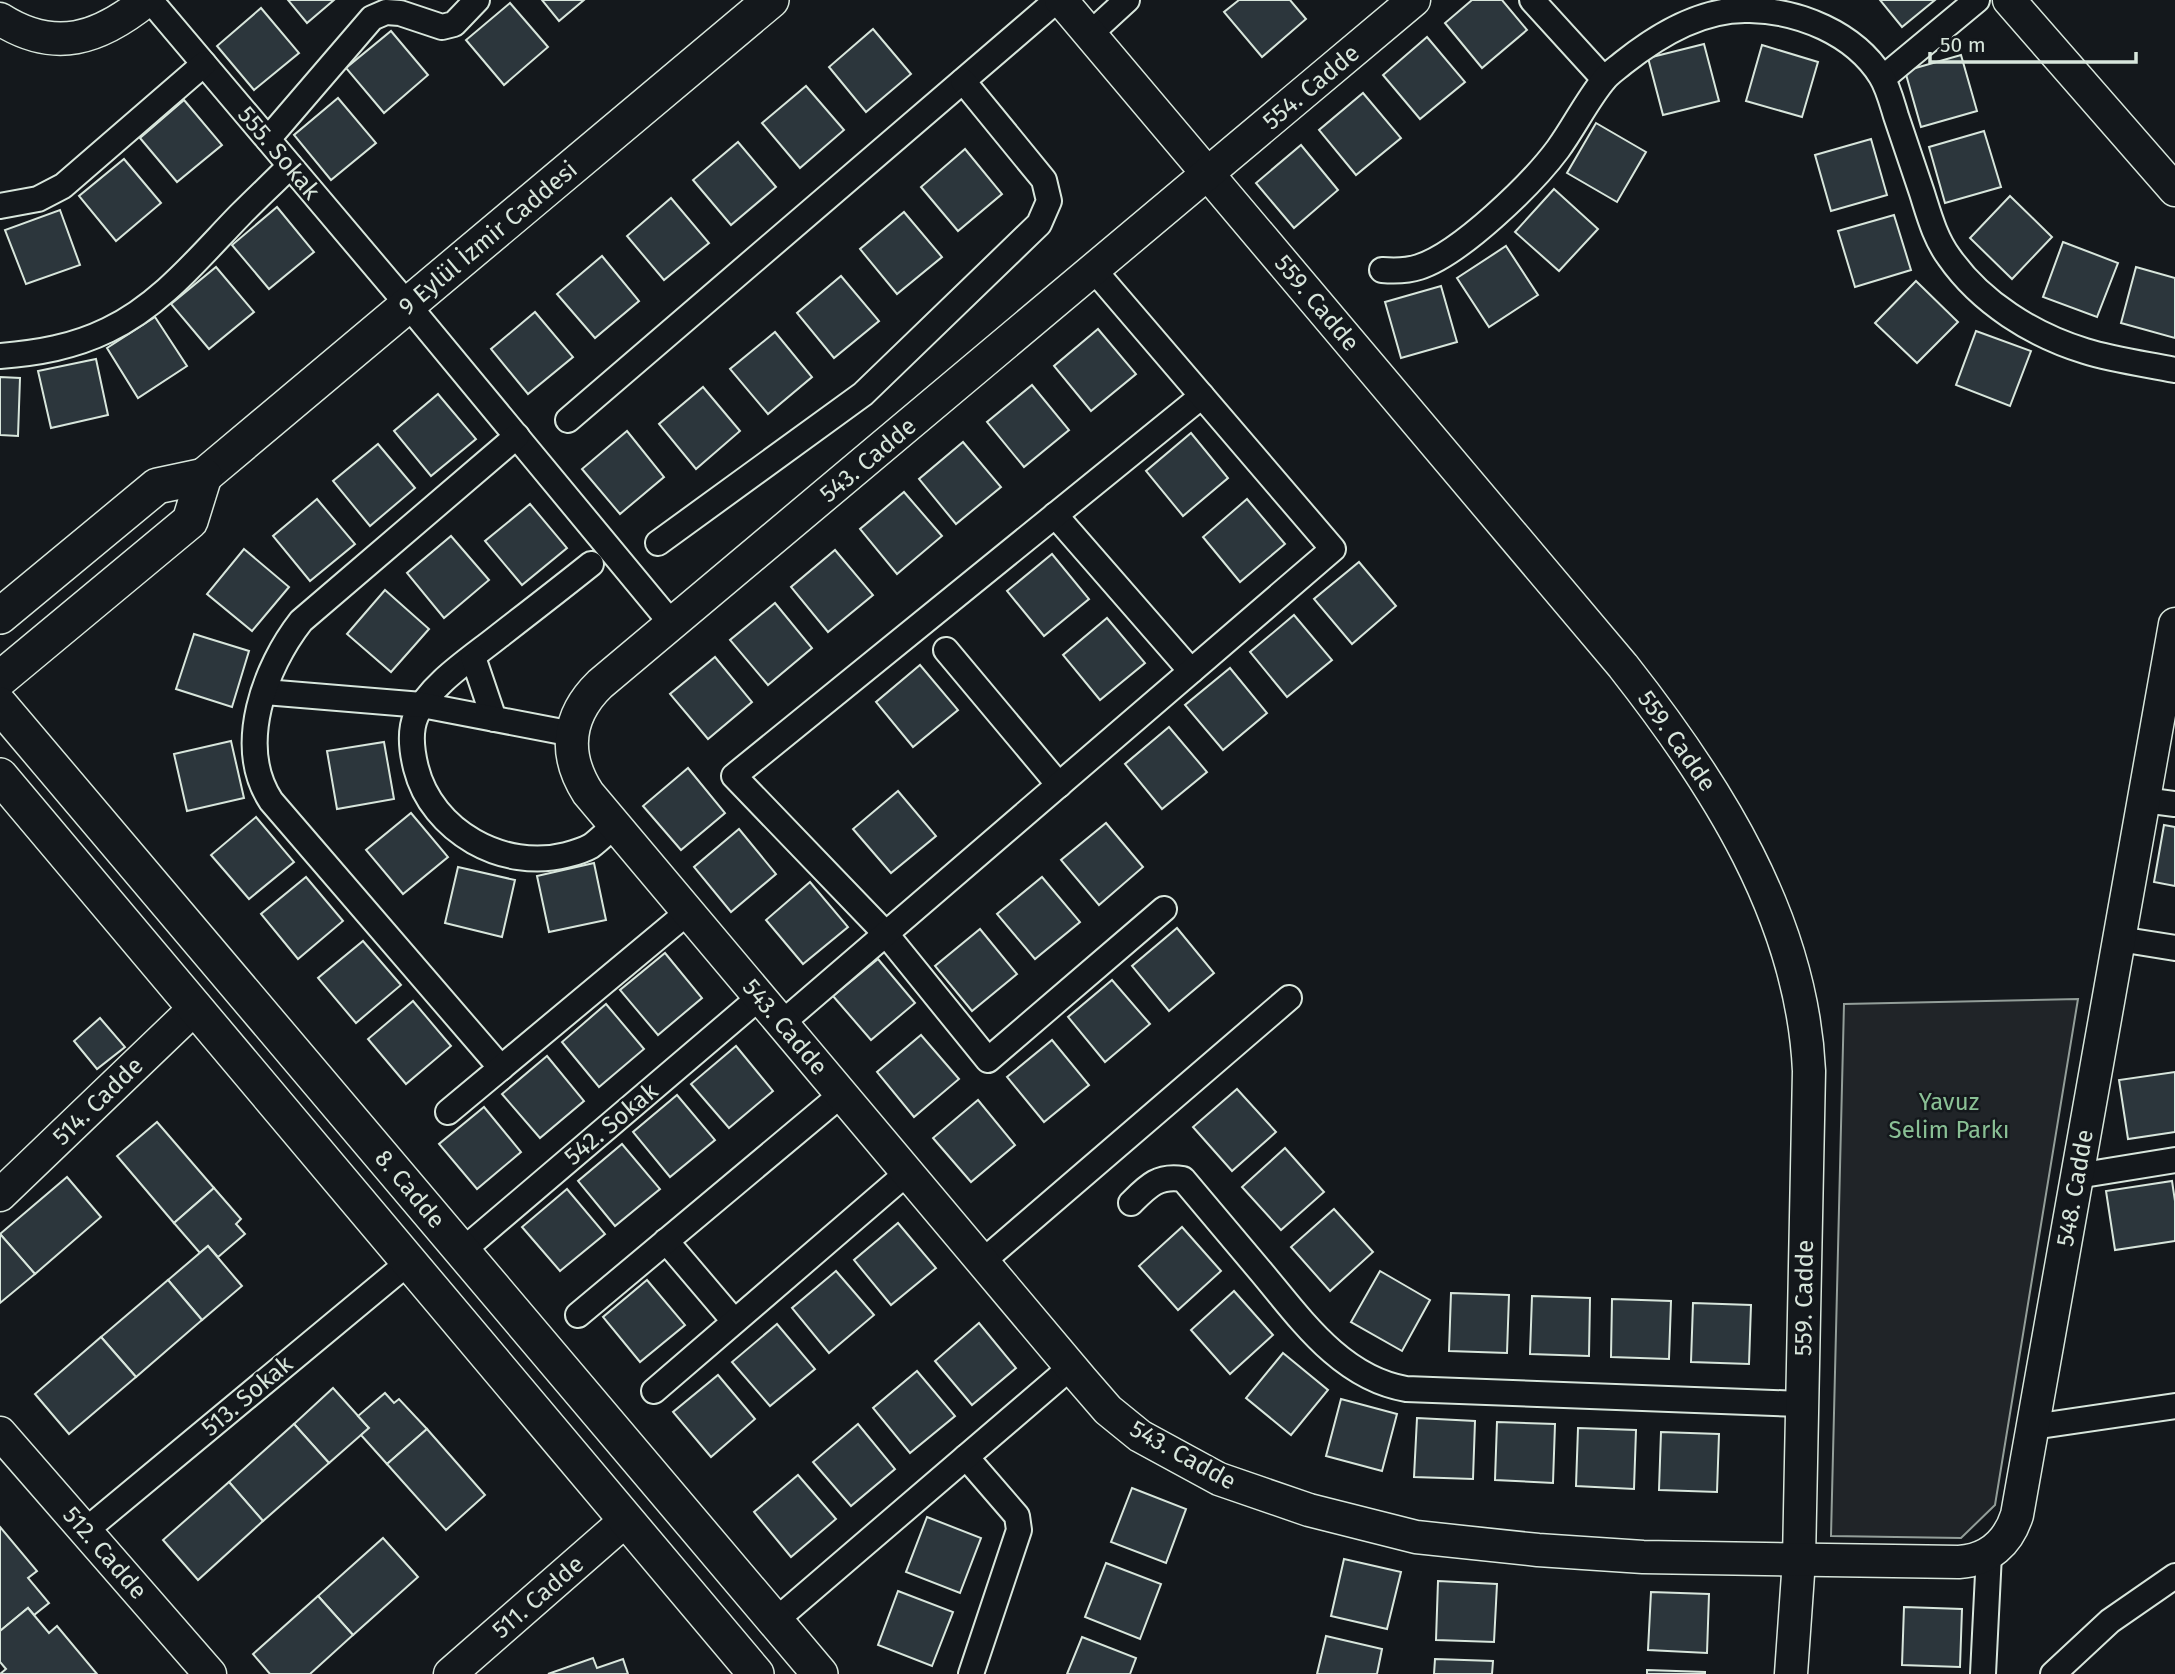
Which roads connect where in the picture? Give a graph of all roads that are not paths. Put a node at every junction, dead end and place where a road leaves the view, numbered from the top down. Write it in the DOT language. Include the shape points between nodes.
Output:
graph roads {
  1 [pos="148,0"];
  2 [pos="477,0"];
  3 [pos="771,0"];
  4 [pos="1059,0"];
  5 [pos="1127,0"];
  6 [pos="1414,0"];
  7 [pos="1532,0"];
  8 [pos="1977,0"];
  9 [pos="2018,3"];
  10 [pos="0,19"];
  11 [pos="1090,34"];
  12 [pos="204,64"];
  13 [pos="1882,78"];
  14 [pos="1604,79"];
  15 [pos="963,81"];
  16 [pos="268,139"];
  17 [pos="290,166"];
  18 [pos="1208,175"];
  19 [pos="2175,190"];
  20 [pos="0,206"];
  21 [pos="1094,270"];
  22 [pos="1382,270"];
  23 [pos="408,305"];
  24 [pos="0,356"];
  25 [pos="2175,370"];
  26 [pos="1202,396"];
  27 [pos="568,420"];
  28 [pos="517,436"];
  29 [pos="204,477"];
  30 [pos="1055,515"];
  31 [pos="658,543"];
  32 [pos="591,564"];
  33 [pos="0,616"];
  34 [pos="672,624"];
  35 [pos="2175,624"];
  36 [pos="946,650"];
  37 [pos="473,657"];
  38 [pos="1191,671"];
  39 [pos="0,679"];
  40 [pos="265,692"];
  41 [pos="0,705"];
  42 [pos="422,705"];
  43 [pos="494,719"];
  44 [pos="573,734"];
  45 [pos="0,776"];
  46 [pos="1059,785"];
  47 [pos="2144,800"];
  48 [pos="2175,804"];
  49 [pos="615,825"];
  50 [pos="1164,909"];
  51 [pos="688,912"];
  52 [pos="886,934"];
  53 [pos="2119,939"];
  54 [pos="2175,948"];
  55 [pos="760,998"];
  56 [pos="1289,998"];
  57 [pos="195,1007"];
  58 [pos="782,1023"];
  59 [pos="501,1068"];
  60 [pos="842,1094"];
  61 [pos="448,1112"];
  62 [pos="2175,1160"];
  63 [pos="907,1173"];
  64 [pos="2077,1176"];
  65 [pos="0,1195"];
  66 [pos="1131,1203"];
  67 [pos="666,1241"];
  68 [pos="462,1251"];
  69 [pos="409,1262"];
  70 [pos="982,1262"];
  71 [pos="578,1315"];
  72 [pos="734,1321"];
  73 [pos="1071,1367"];
  74 [pos="654,1391"];
  75 [pos="1801,1404"];
  76 [pos="2175,1406"];
  77 [pos="2032,1427"];
  78 [pos="0,1433"];
  79 [pos="966,1457"];
  80 [pos="626,1520"];
  81 [pos="85,1531"];
  82 [pos="1989,1554"];
  83 [pos="1799,1560"];
  84 [pos="2175,1576"];
  85 [pos="775,1621"];
  86 [pos="210,1674"];
  87 [pos="450,1674"];
  88 [pos="756,1674"];
  89 [pos="820,1674"];
  90 [pos="971,1674"];
  91 [pos="1791,1674"];
  92 [pos="1983,1674"];
  93 [pos="2053,1674"];
  1 -- 10 [label="street" via="108,28 65,39 40,37"];
  1 -- 12 [label="street, 555. Sokak"];
  2 -- 16 [label="street" via="454,24 442,27 400,13 372,18"];
  3 -- 23 [label="main road, 9 Eylül İzmir Caddesi"];
  4 -- 11 [label="street, 559. Cadde"];
  4 -- 15 [label="street"];
  5 -- 11 [label="street"];
  6 -- 18 [label="street, 554. Cadde"];
  7 -- 14 [label="street"];
  8 -- 13 [label="street"];
  9 -- 19 [label="street"];
  11 -- 18 [label="street, 559. Cadde"];
  12 -- 16 [label="street, 555. Sokak"];
  12 -- 20 [label="street" via="63,186 38,199"];
  13 -- 14 [label="street" via="1861,53 1818,23 1750,9 1684,25 1642,49"];
  13 -- 25 [label="street" via="1936,236 1970,282 2021,323 2050,338 2086,352"];
  14 -- 22 [label="street" via="1544,166 1479,228 1421,267"];
  15 -- 27 [label="street"];
  15 -- 31 [label="street" via="1044,180 1049,201 1039,224 863,394"];
  16 -- 17 [label="street, 555. Sokak"];
  17 -- 23 [label="street, 555. Sokak"];
  17 -- 24 [label="street" via="142,310 75,344"];
  18 -- 21 [label="street, 543. Cadde"];
  18 -- 75 [label="street, 559. Cadde" via="1623,666 1690,755 1748,854 1783,938 1800,999 1808,1052"];
  21 -- 26 [label="street"];
  21 -- 34 [label="street, 543. Cadde"];
  23 -- 28 [label="street, 555. Sokak"];
  23 -- 29 [label="main road, 9 Eylül İzmir Caddesi"];
  26 -- 30 [label="street"];
  26 -- 38 [label="street" via="1333,549"];
  28 -- 34 [label="street, 555. Sokak"];
  28 -- 40 [label="street" via="312,609 279,654"];
  29 -- 33 [label="main road, 9 Eylül İzmir Caddesi" via="157,486"];
  29 -- 39 [label="main road" via="190,522"];
  30 -- 38 [label="street"];
  30 -- 52 [label="street" via="734,776"];
  32 -- 37 [label="street"];
  34 -- 44 [label="street, 543. Cadde" via="588,696"];
  35 -- 47 [label="street, 548. Cadde"];
  36 -- 46 [label="street"];
  37 -- 42 [label="street"];
  37 -- 43 [label="street"];
  38 -- 46 [label="street"];
  40 -- 42 [label="street"];
  40 -- 59 [label="street" via="255,743 264,791"];
  41 -- 68 [label="main road, 8. Cadde"];
  42 -- 43 [label="street"];
  42 -- 49 [label="street" via="412,737 419,777 441,812 470,840 507,855 539,859 590,847"];
  43 -- 44 [label="street"];
  44 -- 49 [label="street, 543. Cadde" via="573,760 580,781"];
  45 -- 57 [label="main road, 8. Cadde"];
  46 -- 52 [label="street"];
  47 -- 48 [label="street"];
  47 -- 53 [label="street, 548. Cadde"];
  49 -- 51 [label="street, 543. Cadde"];
  50 -- 52 [label="street" via="988,1060"];
  51 -- 55 [label="street, 543. Cadde"];
  51 -- 59 [label="street"];
  52 -- 58 [label="street"];
  53 -- 54 [label="street"];
  53 -- 64 [label="street, 548. Cadde"];
  55 -- 58 [label="street, 543. Cadde"];
  55 -- 68 [label="street, 542. Sokak"];
  56 -- 70 [label="street"];
  57 -- 65 [label="street, 514. Cadde"];
  57 -- 69 [label="main road, 8. Cadde"];
  58 -- 60 [label="street, 543. Cadde"];
  59 -- 61 [label="street"];
  60 -- 63 [label="street, 543. Cadde"];
  60 -- 67 [label="street"];
  62 -- 64 [label="street"];
  63 -- 70 [label="street, 543. Cadde"];
  63 -- 72 [label="street"];
  64 -- 77 [label="street, 548. Cadde"];
  66 -- 75 [label="street" via="1149,1185 1168,1177 1183,1179 1327,1347 1372,1379 1391,1386"];
  67 -- 71 [label="street"];
  67 -- 72 [label="street"];
  68 -- 85 [label="main road, 8. Cadde"];
  69 -- 80 [label="main road, 8. Cadde"];
  69 -- 81 [label="street, 513. Sokak"];
  70 -- 73 [label="street, 543. Cadde"];
  72 -- 74 [label="street"];
  73 -- 79 [label="street"];
  73 -- 83 [label="street, 543. Cadde" via="1108,1410 1173,1455 1260,1495 1372,1528 1538,1550"];
  75 -- 83 [label="street, 559. Cadde"];
  76 -- 77 [label="street"];
  77 -- 82 [label="street, 548. Cadde" via="2015,1522"];
  78 -- 81 [label="street, 512. Cadde"];
  79 -- 85 [label="street"];
  79 -- 90 [label="street" via="1019,1523"];
  80 -- 87 [label="street, 511. Cadde"];
  80 -- 88 [label="main road, 8. Cadde"];
  81 -- 86 [label="street, 512. Cadde"];
  82 -- 83 [label="street" via="1959,1562"];
  82 -- 92 [label="street"];
  83 -- 91 [label="street, 559. Cadde"];
  84 -- 93 [label="street" via="2110,1621"];
  85 -- 89 [label="main road, 8. Cadde"];
}
